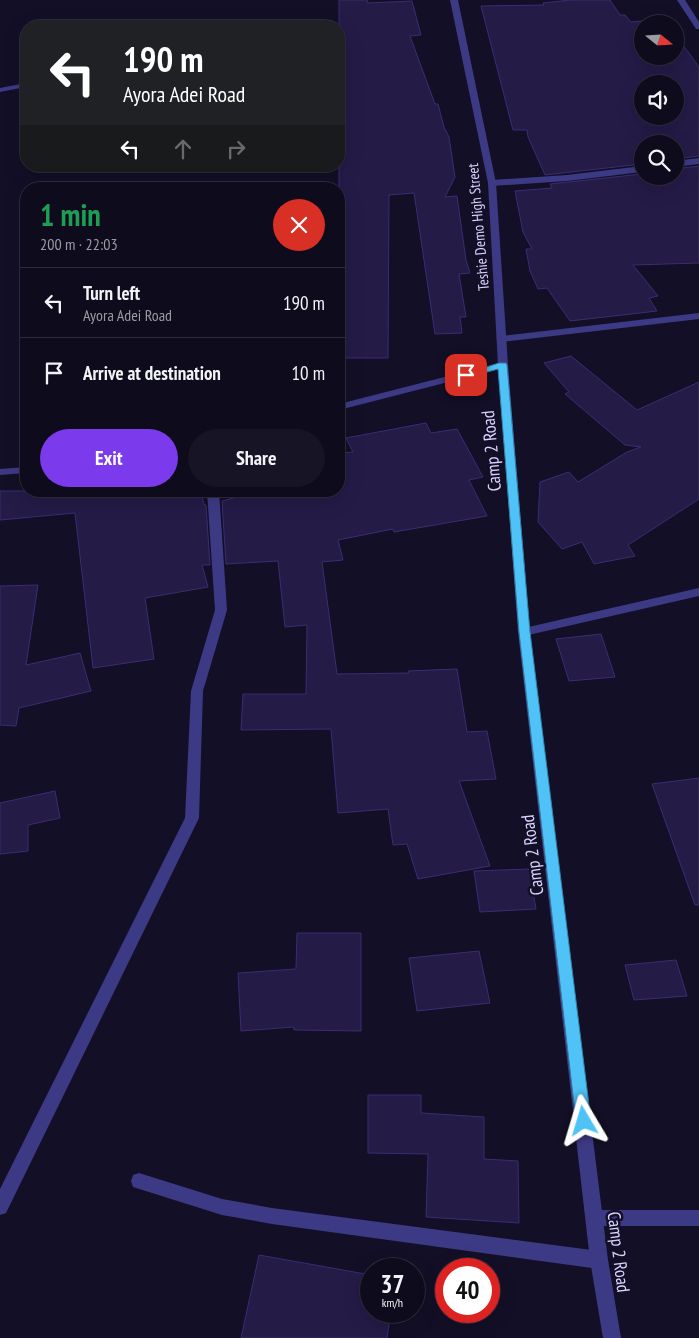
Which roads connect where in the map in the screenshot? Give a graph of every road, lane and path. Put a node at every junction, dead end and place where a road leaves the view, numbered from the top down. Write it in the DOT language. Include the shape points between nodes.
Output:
graph roads {
  1 [pos="454,0"];
  2 [pos="681,0"];
  3 [pos="699,26"];
  4 [pos="20,86"];
  5 [pos="0,90"];
  6 [pos="699,161"];
  7 [pos="684,163"];
  8 [pos="634,170"];
  9 [pos="492,184"];
  10 [pos="699,316"];
  11 [pos="501,340"];
  12 [pos="503,365"];
  13 [pos="345,406"];
  14 [pos="20,470"];
  15 [pos="0,472"];
  16 [pos="214,497"];
  17 [pos="699,592"];
  18 [pos="524,632"];
  19 [pos="139,1181"];
  20 [pos="0,1206"];
  21 [pos="595,1218"];
  22 [pos="699,1218"];
  23 [pos="599,1260"];
  24 [pos="612,1338"];
  1 -- 9 [label="street, Teshie Demo High Street"];
  2 -- 3 [label="street"];
  4 -- 5 [label="street"];
  6 -- 7 [label="street"];
  8 -- 9 [label="street"];
  9 -- 11 [label="street, Teshie Demo High Street"];
  10 -- 11 [label="street"];
  11 -- 12 [label="street, Teshie Demo High Street"];
  12 -- 13 [label="street"];
  12 -- 18 [label="street, Camp 2 Road"];
  14 -- 15 [label="street"];
  16 -- 20 [label="street" via="221,610 197,691 192,818"];
  17 -- 18 [label="street"];
  18 -- 21 [label="street, Camp 2 Road"];
  19 -- 23 [label="street" via="222,1207 272,1216"];
  21 -- 22 [label="street"];
  21 -- 23 [label="street, Camp 2 Road"];
  23 -- 24 [label="street, Camp 2 Road"];
}
